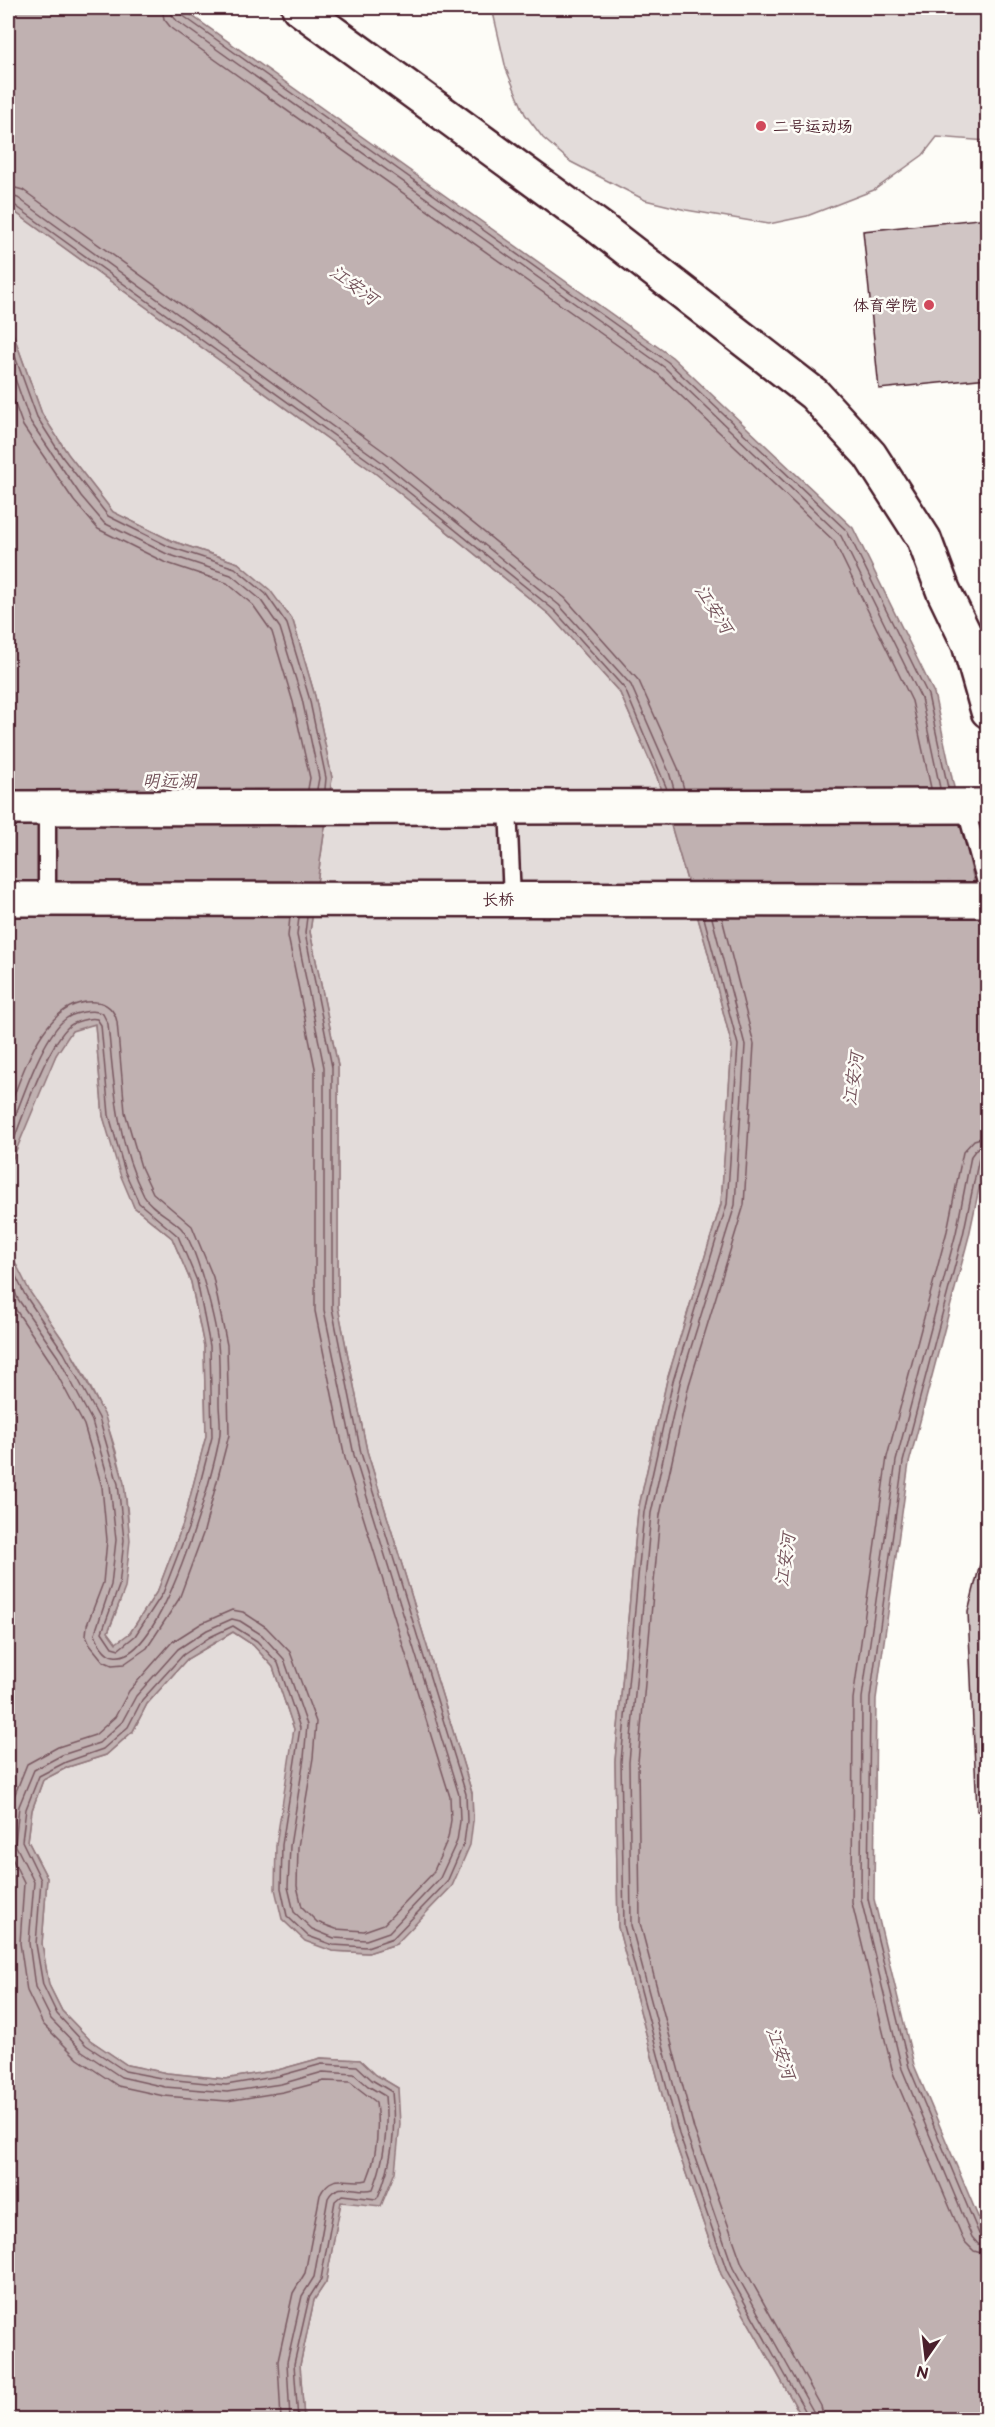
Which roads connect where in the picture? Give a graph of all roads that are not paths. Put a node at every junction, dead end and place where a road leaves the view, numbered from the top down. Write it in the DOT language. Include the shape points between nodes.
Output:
graph roads {
  1 [pos="299,8"];
  2 [pos="987,711"];
  3 [pos="970,806"];
  4 [pos="508,807"];
  5 [pos="8,808"];
  6 [pos="47,808"];
  7 [pos="985,896"];
  8 [pos="8,899"];
  9 [pos="47,899"];
  10 [pos="512,899"];
  1 -- 2 [label="street" via="600,228 814,394 870,455 924,539 969,644"];
  3 -- 4 [label="street"];
  3 -- 7 [label="lane"];
  4 -- 6 [label="street"];
  4 -- 10 [label="lane"];
  5 -- 6 [label="street"];
  6 -- 9 [label="lane"];
  7 -- 10 [label="street, 长桥"];
  8 -- 9 [label="street, 长桥"];
  9 -- 10 [label="street, 长桥"];
}
